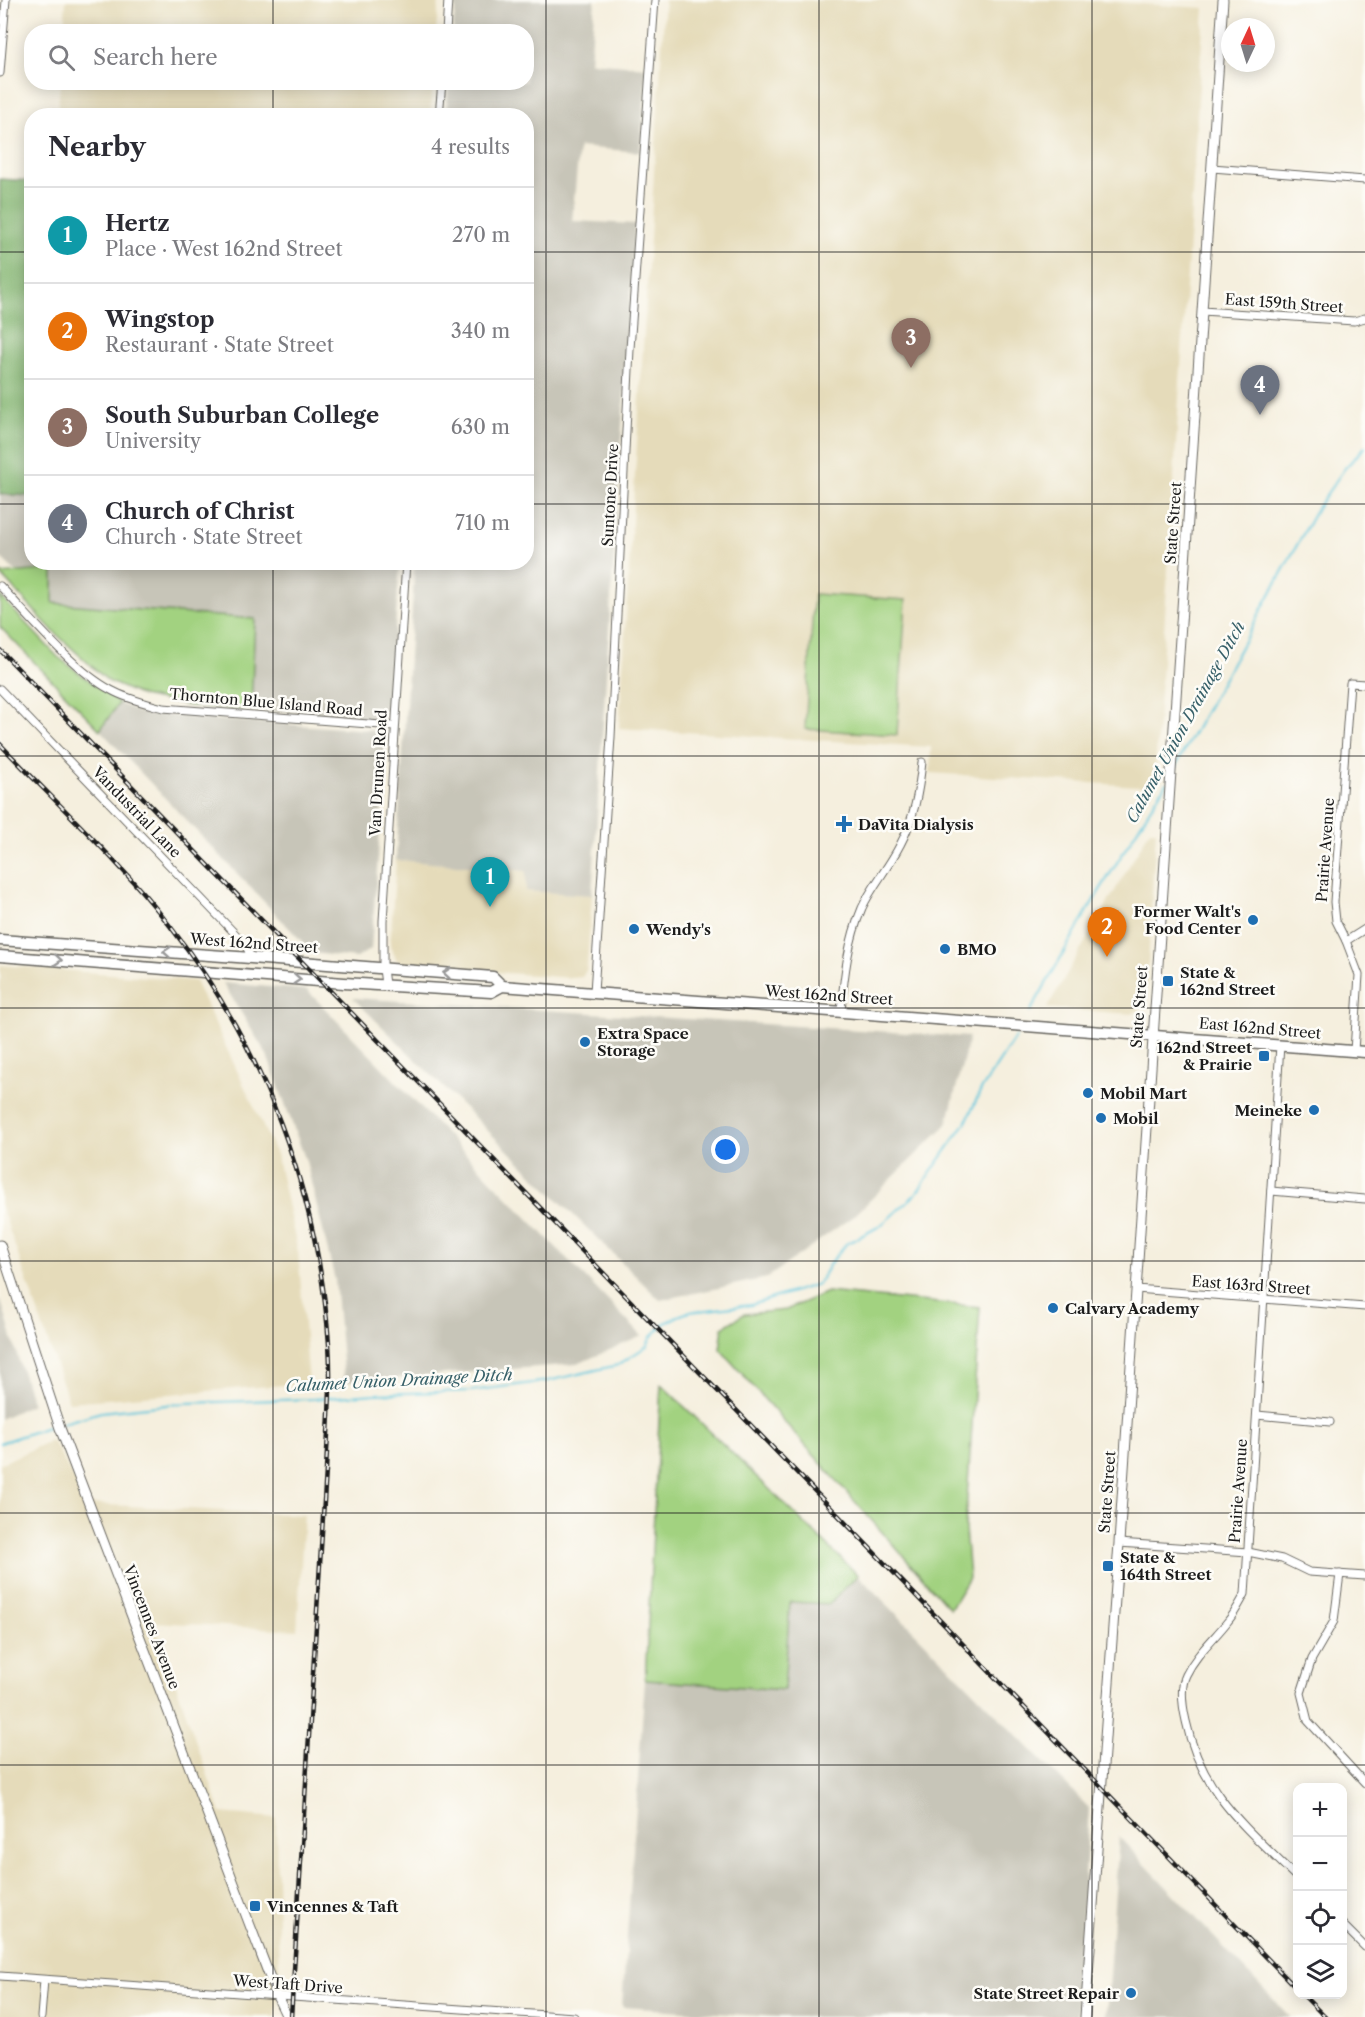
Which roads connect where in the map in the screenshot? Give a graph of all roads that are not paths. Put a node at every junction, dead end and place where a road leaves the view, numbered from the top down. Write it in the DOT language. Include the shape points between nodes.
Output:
graph roads {
  1 [pos="6,0"];
  2 [pos="448,0"];
  3 [pos="655,0"];
  4 [pos="1223,0"];
  5 [pos="446,24"];
  6 [pos="2,30"];
  7 [pos="0,73"];
  8 [pos="441,90"];
  9 [pos="440,108"];
  10 [pos="1212,168"];
  11 [pos="1365,180"];
  12 [pos="1202,311"];
  13 [pos="1365,318"];
  14 [pos="405,570"];
  15 [pos="0,586"];
  16 [pos="1365,684"];
  17 [pos="0,689"];
  18 [pos="394,726"];
  19 [pos="922,762"];
  20 [pos="1365,929"];
  21 [pos="0,940"];
  22 [pos="1346,941"];
  23 [pos="0,956"];
  24 [pos="251,958"];
  25 [pos="383,968"];
  26 [pos="251,976"];
  27 [pos="385,984"];
  28 [pos="502,986"];
  29 [pos="594,992"];
  30 [pos="841,1011"];
  31 [pos="1152,1034"];
  32 [pos="1280,1045"];
  33 [pos="1360,1051"];
  34 [pos="1271,1191"];
  35 [pos="1365,1199"];
  36 [pos="0,1245"];
  37 [pos="1136,1289"];
  38 [pos="1264,1299"];
  39 [pos="1365,1307"];
  40 [pos="1257,1415"];
  41 [pos="1330,1422"];
  42 [pos="1119,1543"];
  43 [pos="1248,1552"];
  44 [pos="1340,1574"];
  45 [pos="1365,1576"];
  46 [pos="1365,1783"];
  47 [pos="1293,1874"];
  48 [pos="1347,1929"];
  49 [pos="1365,1947"];
  50 [pos="0,1976"];
  51 [pos="44,1980"];
  52 [pos="277,1996"];
  53 [pos="41,2017"];
  54 [pos="287,2017"];
  55 [pos="574,2017"];
  56 [pos="1085,2017"];
  1 -- 6 [label="street"];
  2 -- 5 [label="street"];
  3 -- 29 [label="street, Suntone Drive" via="630,350"];
  4 -- 10 [label="street, State Street"];
  6 -- 7 [label="street"];
  8 -- 9 [label="street"];
  10 -- 11 [label="street"];
  10 -- 12 [label="street, State Street"];
  12 -- 13 [label="street, East 159th Street" via="1354,321"];
  12 -- 31 [label="street, State Street"];
  14 -- 18 [label="street, Van Drunen Road"];
  15 -- 18 [label="street, Thornton Blue Island Road" via="93,678 130,699 163,708"];
  16 -- 22 [label="street, Prairie Avenue" via="1350,683 1334,902 1336,921"];
  17 -- 24 [label="street, Vandustrial Lane" via="246,945"];
  18 -- 25 [label="street, Van Drunen Road"];
  19 -- 30 [label="street" via="912,818 863,907 851,941"];
  20 -- 22 [label="street"];
  24 -- 21 [label="main road, West 162nd Street, one-way"];
  22 -- 33 [label="street, Prairie Avenue" via="1359,975"];
  23 -- 26 [label="main road, West 162nd Street, one-way"];
  24 -- 25 [label="main road, West 162nd Street"];
  24 -- 26 [label="main road"];
  25 -- 27 [label="street, Van Drunen Road"];
  28 -- 25 [label="main road, West 162nd Street, one-way" via="492,977"];
  26 -- 27 [label="main road, West 162nd Street, one-way"];
  27 -- 28 [label="main road, West 162nd Street" via="491,992"];
  28 -- 29 [label="main road, West 162nd Street"];
  29 -- 30 [label="main road, West 162nd Street"];
  30 -- 31 [label="main road, West 162nd Street"];
  31 -- 32 [label="main road, East 162nd Street"];
  31 -- 37 [label="street, State Street"];
  32 -- 33 [label="main road, East 162nd Street"];
  32 -- 34 [label="street, Prairie Avenue"];
  34 -- 35 [label="street"];
  34 -- 38 [label="street, Prairie Avenue"];
  36 -- 52 [label="street, Vincennes Avenue" via="56,1418"];
  37 -- 38 [label="street, East 163rd Street"];
  37 -- 42 [label="street, State Street"];
  38 -- 39 [label="street, East 163rd Street"];
  38 -- 40 [label="street, Prairie Avenue"];
  40 -- 41 [label="street"];
  40 -- 43 [label="street, Prairie Avenue"];
  42 -- 43 [label="street"];
  42 -- 56 [label="street, State Street"];
  43 -- 44 [label="street" via="1282,1559 1309,1572"];
  43 -- 47 [label="street, Prairie Avenue" via="1245,1594 1184,1678 1183,1707 1191,1745 1204,1776 1222,1803"];
  44 -- 45 [label="street"];
  44 -- 46 [label="street" via="1334,1621 1312,1659 1301,1693 1308,1721"];
  48 -- 49 [label="street"];
  50 -- 51 [label="street, West Taft Drive"];
  51 -- 52 [label="street, West Taft Drive"];
  51 -- 53 [label="street"];
  52 -- 54 [label="street, Vincennes Avenue"];
  52 -- 55 [label="street, West Taft Drive"];
}
